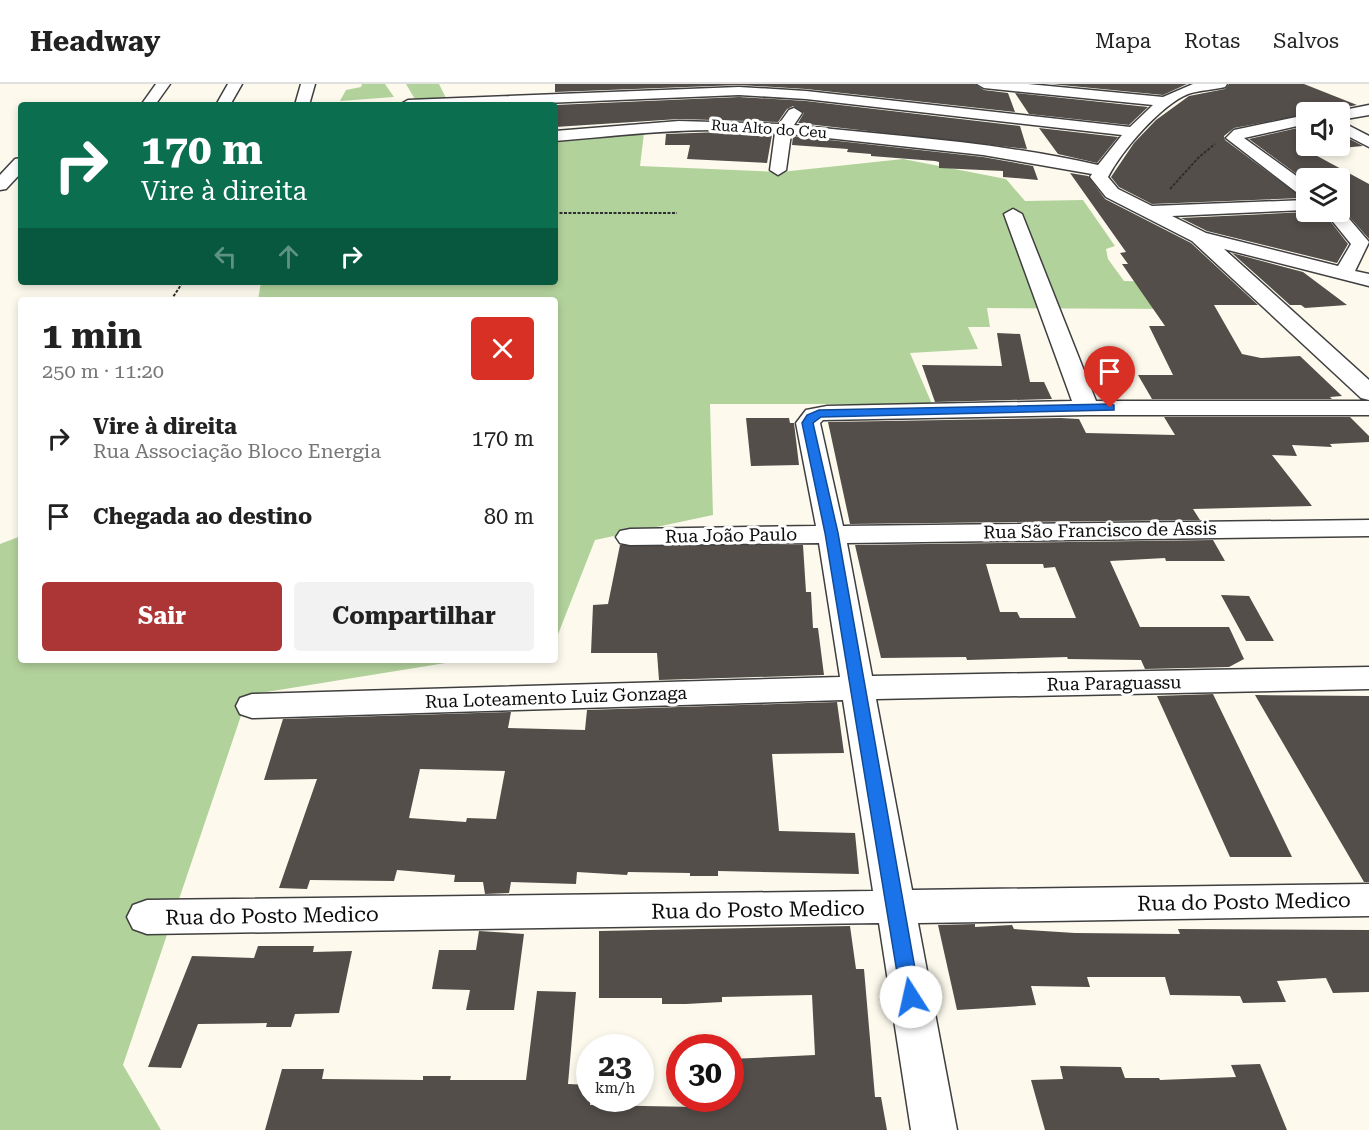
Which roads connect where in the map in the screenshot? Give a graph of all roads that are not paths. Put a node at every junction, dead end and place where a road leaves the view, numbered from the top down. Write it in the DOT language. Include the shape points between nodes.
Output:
graph roads {
  1 [pos="163,84"];
  2 [pos="235,84"];
  3 [pos="308,84"];
  4 [pos="984,84"];
  5 [pos="1220,84"];
  6 [pos="811,90"];
  7 [pos="406,101"];
  8 [pos="150,102"];
  9 [pos="225,102"];
  10 [pos="303,102"];
  11 [pos="1167,102"];
  12 [pos="1369,110"];
  13 [pos="1350,113"];
  14 [pos="1296,122"];
  15 [pos="784,128"];
  16 [pos="1134,132"];
  17 [pos="1350,132"];
  18 [pos="558,136"];
  19 [pos="1369,142"];
  20 [pos="18,164"];
  21 [pos="0,165"];
  22 [pos="18,167"];
  23 [pos="778,170"];
  24 [pos="1101,171"];
  25 [pos="1296,184"];
  26 [pos="0,185"];
  27 [pos="1296,205"];
  28 [pos="1146,212"];
  29 [pos="1013,214"];
  30 [pos="1342,222"];
  31 [pos="1199,237"];
  32 [pos="1344,273"];
  33 [pos="1369,280"];
  34 [pos="1369,393"];
  35 [pos="1087,408"];
  36 [pos="1369,408"];
  37 [pos="1369,528"];
  38 [pos="831,533"];
  39 [pos="630,537"];
  40 [pos="1369,678"];
  41 [pos="859,688"];
  42 [pos="252,706"];
  43 [pos="1369,900"];
  44 [pos="895,909"];
  45 [pos="147,917"];
  46 [pos="934,1130"];
  1 -- 8 [label="street"];
  2 -- 9 [label="street"];
  3 -- 10 [label="street"];
  4 -- 11 [label="street"];
  5 -- 11 [label="street" via="1178,93"];
  6 -- 7 [label="street"];
  6 -- 15 [label="street"];
  6 -- 16 [label="street"];
  11 -- 16 [label="street"];
  12 -- 13 [label="street"];
  14 -- 25 [label="street" via="1240,133 1234,138"];
  15 -- 18 [label="street, Rua Alto do Ceu" via="679,126"];
  15 -- 23 [label="street"];
  15 -- 24 [label="street, Rua Alto do Ceu" via="983,150"];
  16 -- 24 [label="street"];
  17 -- 19 [label="street"];
  20 -- 21 [label="street"];
  22 -- 26 [label="street"];
  24 -- 28 [label="street" via="1103,185"];
  27 -- 28 [label="street"];
  28 -- 31 [label="street"];
  29 -- 35 [label="street"];
  30 -- 32 [label="street" via="1361,244"];
  31 -- 32 [label="street"];
  31 -- 34 [label="street"];
  32 -- 33 [label="street"];
  35 -- 36 [label="street"];
  35 -- 38 [label="street" via="819,413 808,423"];
  37 -- 38 [label="street, Rua São Francisco de Assis"];
  38 -- 39 [label="street, Rua João Paulo"];
  38 -- 41 [label="street"];
  40 -- 41 [label="street, Rua Paraguassu"];
  41 -- 42 [label="street, Rua Loteamento Luiz Gonzaga"];
  41 -- 44 [label="street"];
  43 -- 44 [label="street, Rua do Posto Medico"];
  44 -- 45 [label="street, Rua do Posto Medico"];
  44 -- 46 [label="street"];
}
